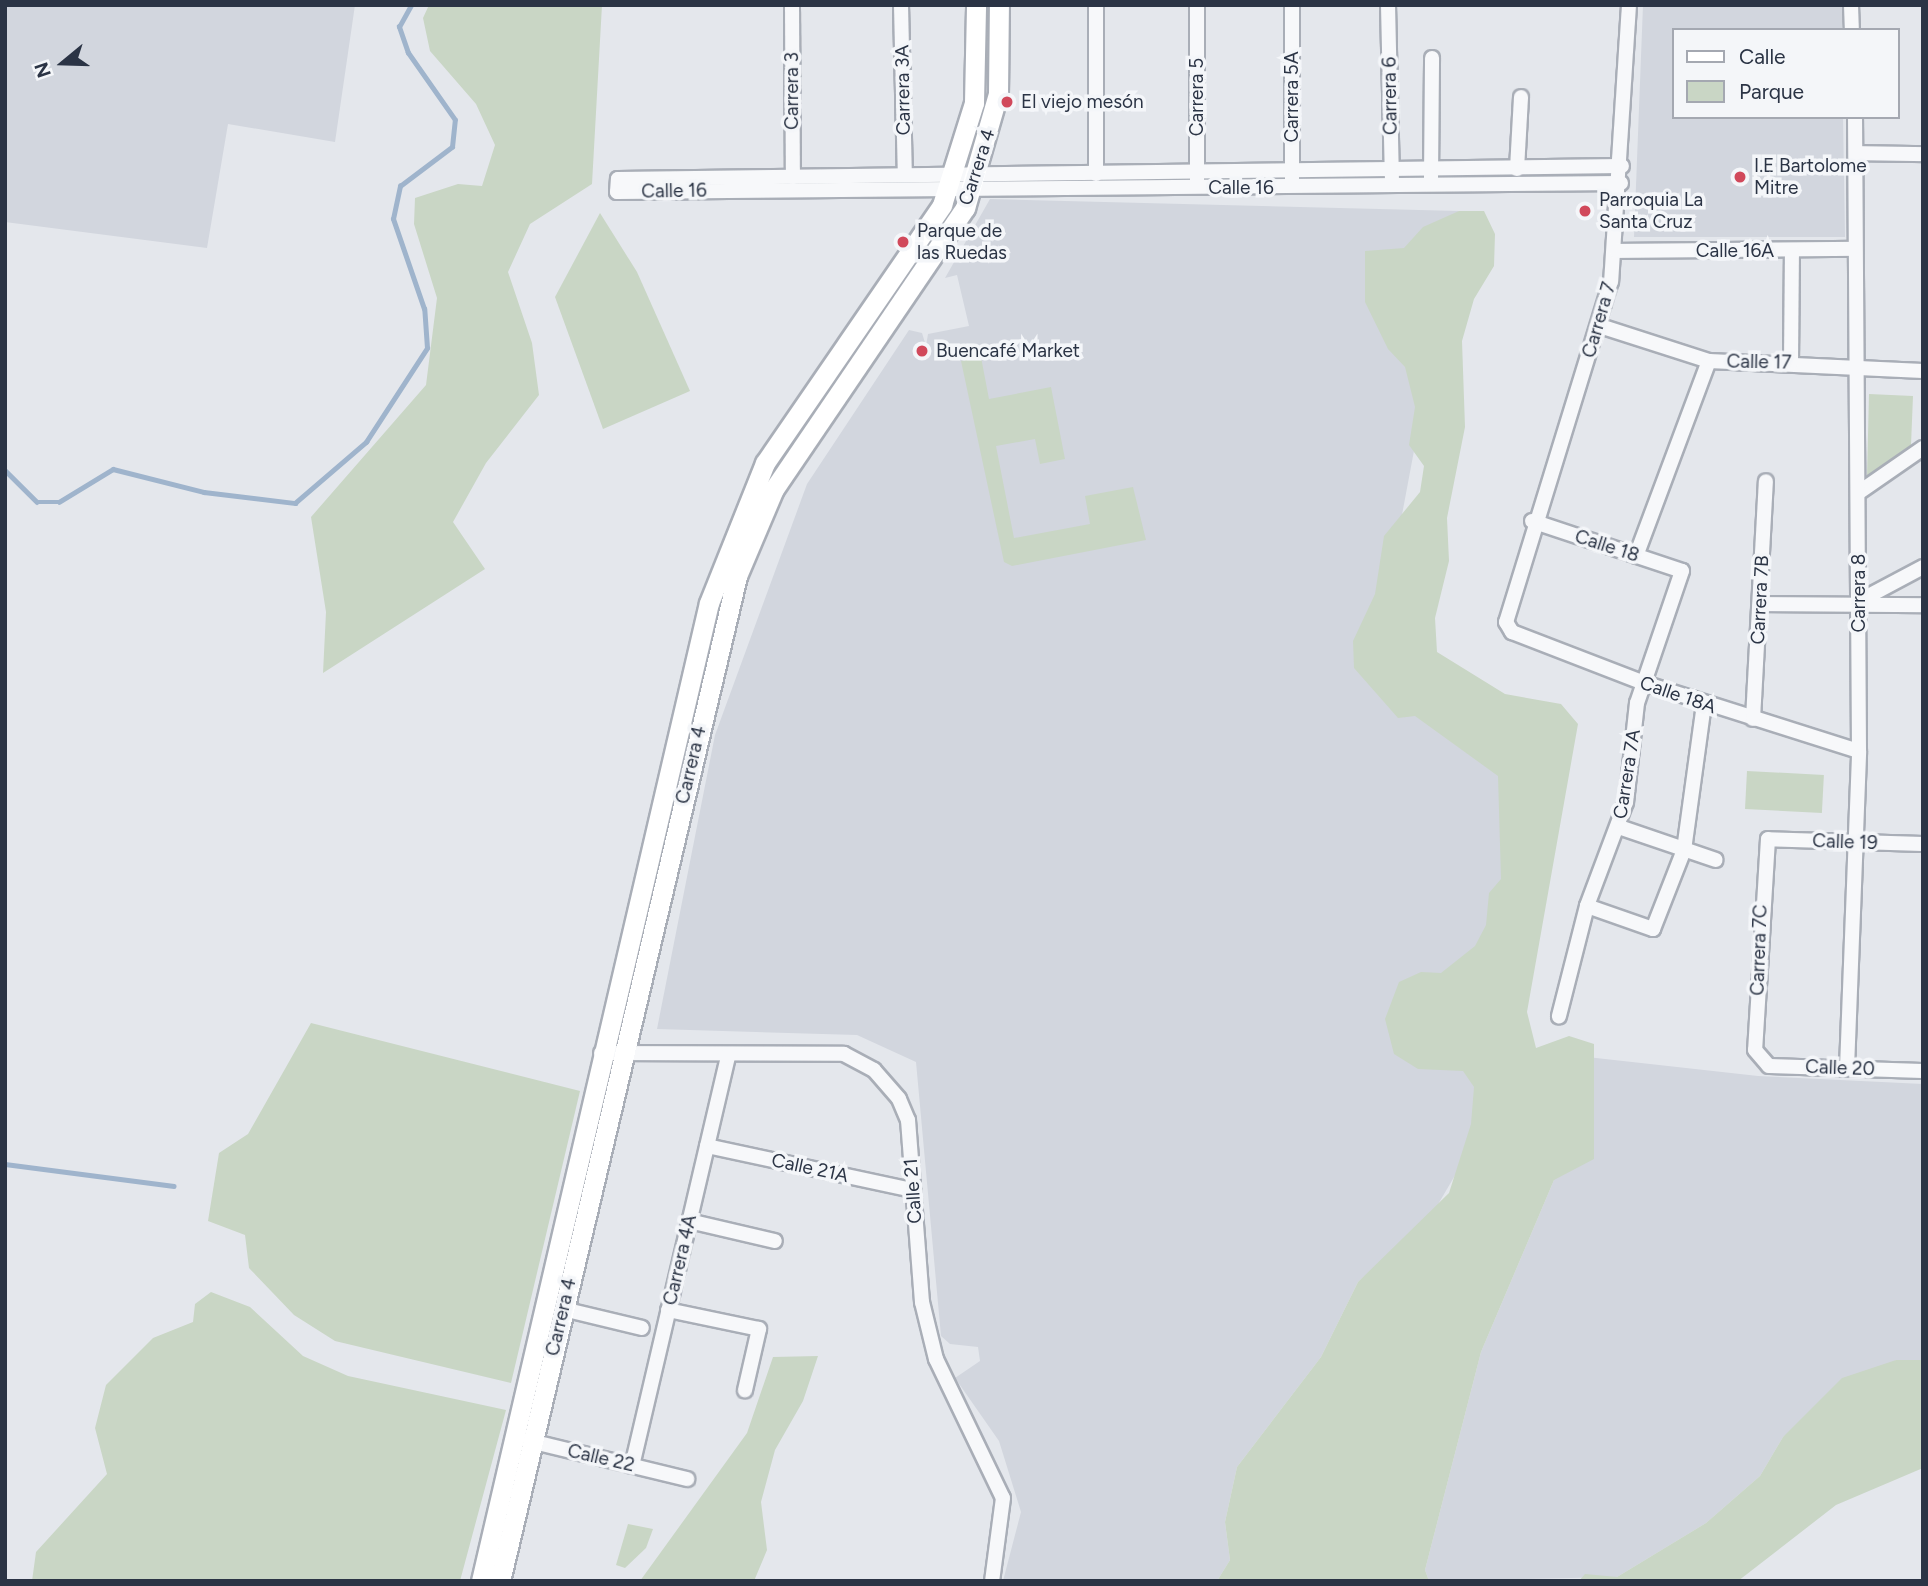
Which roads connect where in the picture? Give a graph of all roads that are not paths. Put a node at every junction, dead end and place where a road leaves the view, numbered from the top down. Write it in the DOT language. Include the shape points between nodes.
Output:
graph roads {
  1 [pos="792,5"];
  2 [pos="901,5"];
  3 [pos="976,5"];
  4 [pos="999,5"];
  5 [pos="1096,5"];
  6 [pos="1197,5"];
  7 [pos="1292,5"];
  8 [pos="1388,5"];
  9 [pos="1629,5"];
  10 [pos="1851,5"];
  11 [pos="1852,28"];
  12 [pos="1432,58"];
  13 [pos="1521,97"];
  14 [pos="1854,119"];
  15 [pos="1856,153"];
  16 [pos="1923,154"];
  17 [pos="1622,166"];
  18 [pos="1517,169"];
  19 [pos="1431,171"];
  20 [pos="1096,174"];
  21 [pos="905,176"];
  22 [pos="793,177"];
  23 [pos="1392,180"];
  24 [pos="1197,181"];
  25 [pos="1292,181"];
  26 [pos="951,182"];
  27 [pos="976,182"];
  28 [pos="1621,183"];
  29 [pos="1431,187"];
  30 [pos="1854,249"];
  31 [pos="1616,251"];
  32 [pos="1792,251"];
  33 [pos="910,275"];
  34 [pos="1600,326"];
  35 [pos="1709,361"];
  36 [pos="1791,362"];
  37 [pos="1856,368"];
  38 [pos="1923,371"];
  39 [pos="1923,448"];
  40 [pos="1766,481"];
  41 [pos="1858,493"];
  42 [pos="1532,522"];
  43 [pos="1636,556"];
  44 [pos="1923,567"];
  45 [pos="1682,571"];
  46 [pos="1860,601"];
  47 [pos="1761,604"];
  48 [pos="1923,605"];
  49 [pos="1506,622"];
  50 [pos="1644,683"];
  51 [pos="1704,704"];
  52 [pos="1753,719"];
  53 [pos="1859,751"];
  54 [pos="1619,827"];
  55 [pos="1768,839"];
  56 [pos="1856,842"];
  57 [pos="1923,844"];
  58 [pos="1684,850"];
  59 [pos="1716,860"];
  60 [pos="1587,906"];
  61 [pos="1559,1016"];
  62 [pos="600,1053"];
  63 [pos="623,1053"];
  64 [pos="729,1054"];
  65 [pos="1760,1060"];
  66 [pos="1847,1068"];
  67 [pos="1923,1072"];
  68 [pos="707,1146"];
  69 [pos="913,1190"];
  70 [pos="689,1222"];
  71 [pos="775,1241"];
  72 [pos="563,1309"];
  73 [pos="668,1310"];
  74 [pos="642,1328"];
  75 [pos="745,1390"];
  76 [pos="523,1440"];
  77 [pos="632,1466"];
  78 [pos="687,1479"];
  79 [pos="481,1581"];
  80 [pos="500,1581"];
  81 [pos="992,1581"];
  1 -- 22 [label="street, Carrera 3"];
  2 -- 21 [label="street, Carrera 3A"];
  3 -- 26 [label="main road, Carrera 4" via="974,103"];
  4 -- 27 [label="main road, Carrera 4" via="998,94"];
  5 -- 20 [label="street"];
  6 -- 24 [label="street, Carrera 5"];
  7 -- 25 [label="street, Carrera 5A"];
  8 -- 23 [label="street, Carrera 6"];
  9 -- 17 [label="street, Carrera 7"];
  10 -- 11 [label="street"];
  12 -- 19 [label="street"];
  13 -- 18 [label="street"];
  14 -- 15 [label="street, Carrera 8"];
  15 -- 16 [label="street"];
  15 -- 30 [label="street, Carrera 8"];
  17 -- 18 [label="street, Calle 16"];
  17 -- 28 [label="street, Carrera 7"];
  18 -- 19 [label="street, Calle 16"];
  19 -- 23 [label="street, Calle 16"];
  19 -- 29 [label="street"];
  20 -- 24 [label="street, Calle 16"];
  20 -- 27 [label="street, Calle 16"];
  21 -- 22 [label="street, Calle 16"];
  21 -- 26 [label="street, Calle 16"];
  22 -- 26 [label="street, Calle 16" via="618,179 617,191"];
  23 -- 25 [label="street, Calle 16"];
  23 -- 29 [label="street, Calle 16"];
  24 -- 25 [label="street, Calle 16"];
  24 -- 27 [label="street, Calle 16"];
  26 -- 27 [label="street, Calle 16"];
  26 -- 33 [label="main road, Carrera 4"];
  27 -- 33 [label="main road, Carrera 4"];
  28 -- 29 [label="street, Calle 16"];
  28 -- 31 [label="street, Carrera 7"];
  30 -- 32 [label="street, Calle 16A"];
  30 -- 37 [label="street, Carrera 8"];
  31 -- 32 [label="street, Calle 16A"];
  31 -- 34 [label="street, Carrera 7"];
  32 -- 36 [label="street"];
  33 -- 62 [label="main road, Carrera 4" via="778,442 733,529 696,648"];
  33 -- 63 [label="main road, Carrera 4" via="774,489 745,551"];
  34 -- 35 [label="street, Calle 17"];
  34 -- 42 [label="street, Carrera 7"];
  35 -- 36 [label="street, Calle 17"];
  35 -- 43 [label="street"];
  36 -- 37 [label="street, Calle 17"];
  37 -- 38 [label="street, Calle 17"];
  37 -- 41 [label="street, Carrera 8"];
  39 -- 41 [label="street"];
  40 -- 47 [label="street, Carrera 7B"];
  41 -- 46 [label="street, Carrera 8"];
  42 -- 43 [label="street, Calle 18"];
  42 -- 49 [label="street, Carrera 7"];
  43 -- 45 [label="street, Calle 18"];
  44 -- 46 [label="street"];
  45 -- 50 [label="street, Carrera 7A"];
  46 -- 47 [label="street"];
  46 -- 48 [label="street"];
  46 -- 53 [label="street, Carrera 8"];
  47 -- 52 [label="street, Carrera 7B"];
  49 -- 50 [label="street, Calle 18A" via="1512,632"];
  50 -- 51 [label="street, Calle 18A"];
  50 -- 54 [label="street, Carrera 7A"];
  51 -- 52 [label="street, Calle 18A"];
  51 -- 58 [label="street"];
  52 -- 53 [label="street, Calle 18A"];
  53 -- 56 [label="street, Carrera 8"];
  54 -- 58 [label="street"];
  54 -- 60 [label="street, Carrera 7A"];
  55 -- 56 [label="street, Calle 19"];
  55 -- 65 [label="street, Carrera 7C" via="1755,1050"];
  56 -- 57 [label="street, Calle 19"];
  56 -- 66 [label="street, Carrera 8"];
  58 -- 59 [label="street"];
  58 -- 60 [label="street" via="1653,929"];
  60 -- 61 [label="street, Carrera 7A"];
  62 -- 63 [label="street, Calle 21"];
  62 -- 76 [label="main road, Carrera 4"];
  63 -- 64 [label="street, Calle 21"];
  63 -- 72 [label="main road, Carrera 4"];
  64 -- 68 [label="street, Carrera 4A"];
  64 -- 69 [label="street, Calle 21" via="844,1054 874,1070 899,1098 908,1120"];
  65 -- 66 [label="street, Calle 20" via="1769,1066"];
  66 -- 67 [label="street, Calle 20"];
  68 -- 69 [label="street, Calle 21A"];
  68 -- 70 [label="street, Carrera 4A"];
  69 -- 81 [label="street, Calle 21" via="922,1301 936,1359 1003,1498"];
  70 -- 71 [label="street"];
  70 -- 73 [label="street, Carrera 4A"];
  72 -- 74 [label="street"];
  72 -- 76 [label="main road, Carrera 4"];
  73 -- 75 [label="street" via="759,1329"];
  73 -- 77 [label="street, Carrera 4A"];
  76 -- 77 [label="street, Calle 22"];
  76 -- 79 [label="main road, Carrera 4"];
  76 -- 80 [label="main road, Carrera 4"];
  77 -- 78 [label="street, Calle 22"];
}
